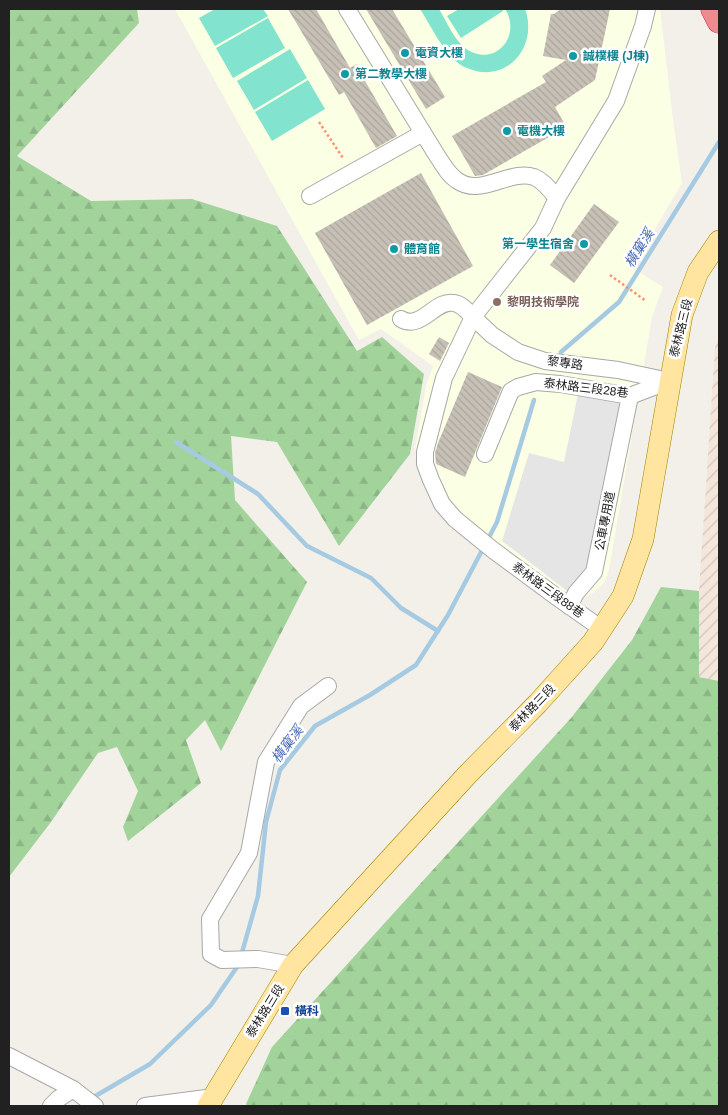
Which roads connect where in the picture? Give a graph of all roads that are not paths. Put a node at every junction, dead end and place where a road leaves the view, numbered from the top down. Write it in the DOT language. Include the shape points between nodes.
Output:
graph roads {
  1 [pos="348,9"];
  2 [pos="647,9"];
  3 [pos="711,9"];
  4 [pos="719,21"];
  5 [pos="719,28"];
  6 [pos="423,133"];
  7 [pos="310,196"];
  8 [pos="557,198"];
  9 [pos="719,241"];
  10 [pos="473,317"];
  11 [pos="401,319"];
  12 [pos="669,381"];
  13 [pos="630,396"];
  14 [pos="485,454"];
  15 [pos="569,606"];
  16 [pos="602,629"];
  17 [pos="328,686"];
  18 [pos="293,965"];
  19 [pos="9,1056"];
  20 [pos="76,1091"];
  21 [pos="211,1102"];
  22 [pos="52,1106"];
  23 [pos="95,1106"];
  24 [pos="145,1106"];
  1 -- 6 [label="lane"];
  2 -- 8 [label="lane" via="616,100"];
  3 -- 4 [label="highway"];
  3 -- 5 [label="lane"];
  6 -- 7 [label="lane"];
  6 -- 8 [label="lane" via="457,181 468,186 481,186 520,176 534,177"];
  8 -- 10 [label="lane" via="543,228"];
  9 -- 12 [label="main road, 泰林路三段" via="688,294"];
  10 -- 11 [label="lane, 黎專路" via="453,302 413,323"];
  10 -- 12 [label="lane, 黎專路" via="492,335 518,352 545,361 618,370"];
  10 -- 15 [label="lane, 泰林路三段88巷" via="444,378 425,452 425,464 442,504 455,519"];
  12 -- 13 [label="lane, 泰林路三段28巷"];
  12 -- 16 [label="main road, 泰林路三段" via="643,539 624,596"];
  13 -- 14 [label="lane, 泰林路三段28巷" via="536,382 518,387 511,391"];
  13 -- 15 [label="lane, 公車專用道" via="594,572"];
  15 -- 16 [label="lane, 泰林路三段88巷"];
  16 -- 18 [label="main road, 泰林路三段" via="594,642"];
  17 -- 18 [label="lane" via="301,706 266,762 249,853 210,919 211,954 222,960 258,959"];
  18 -- 21 [label="main road, 泰林路三段"];
  19 -- 20 [label="lane"];
  20 -- 22 [label="lane" via="58,1099"];
  20 -- 23 [label="lane"];
  21 -- 24 [label="lane"];
}
